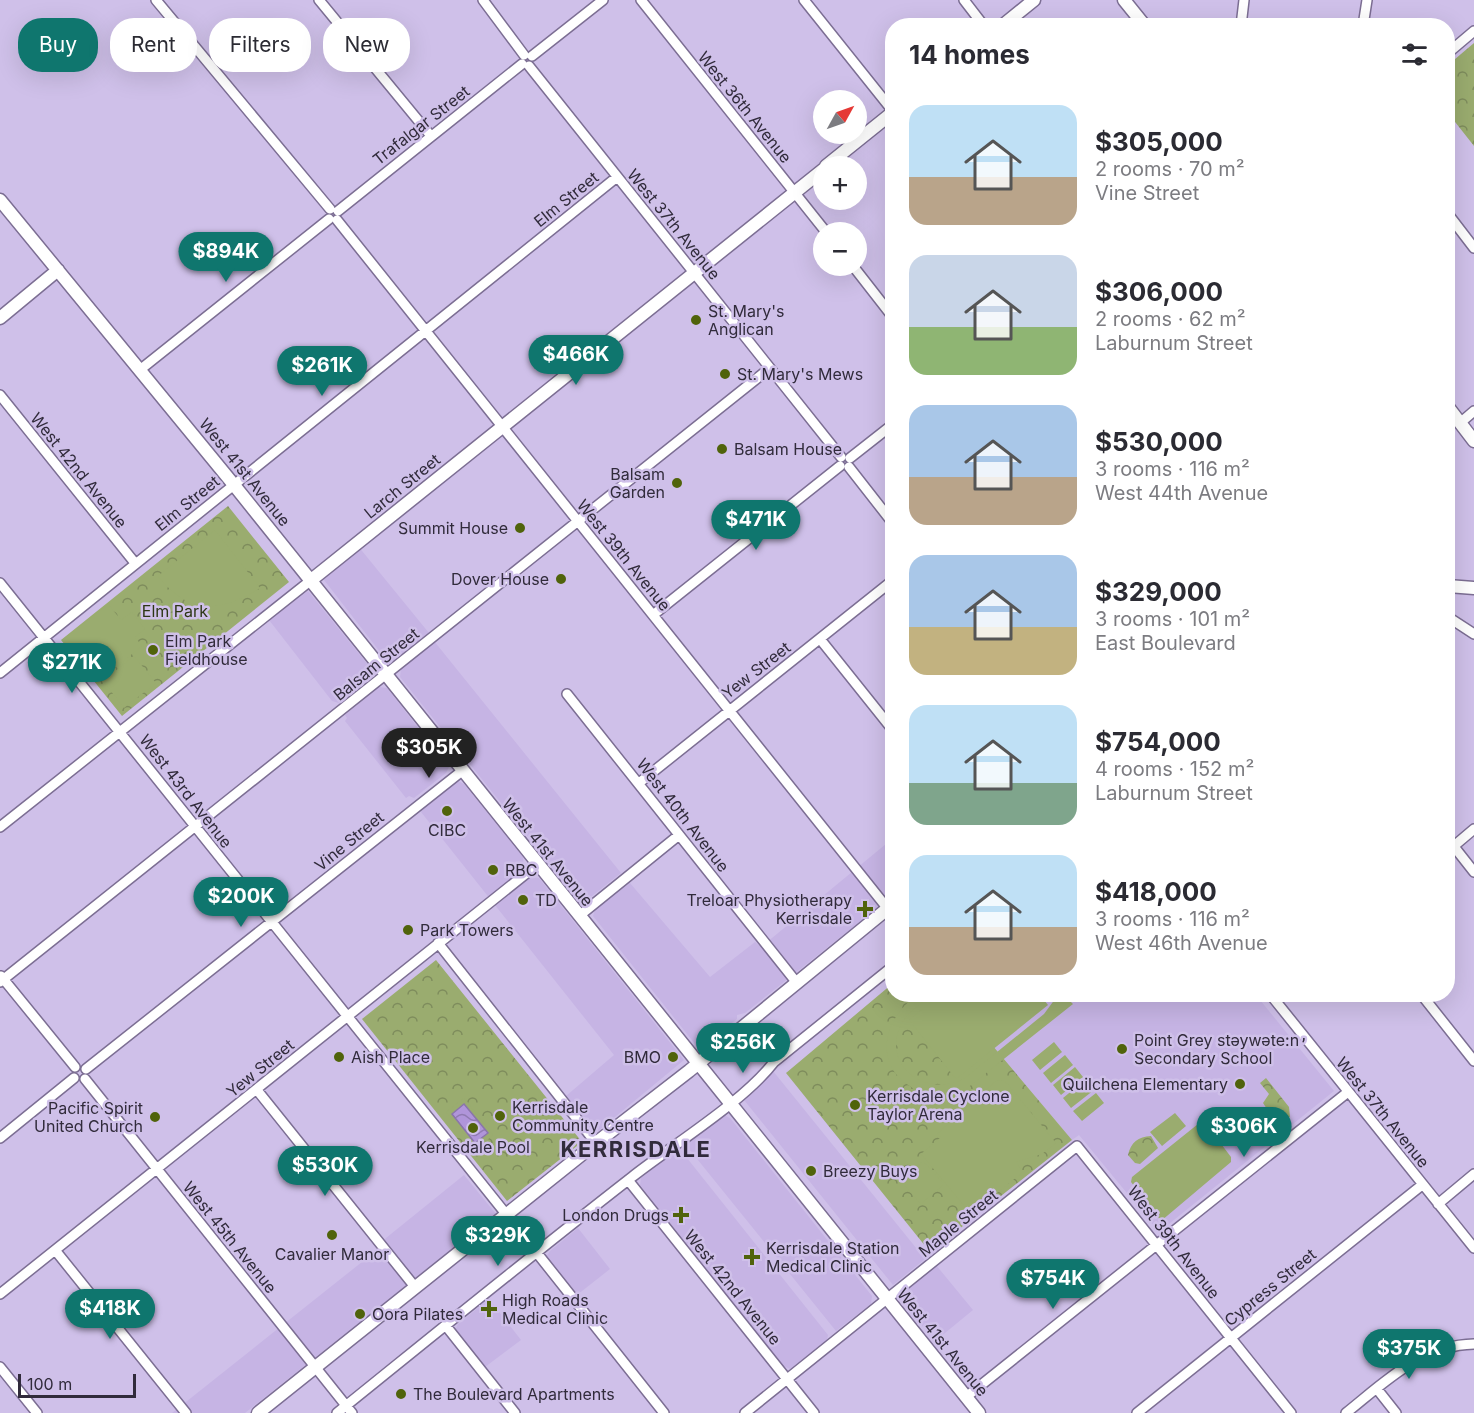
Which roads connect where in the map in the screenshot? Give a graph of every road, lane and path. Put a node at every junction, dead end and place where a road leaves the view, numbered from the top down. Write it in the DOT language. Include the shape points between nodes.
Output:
graph roads {
  1 [pos="156,0"];
  2 [pos="319,0"];
  3 [pos="483,0"];
  4 [pos="603,0"];
  5 [pos="641,0"];
  6 [pos="804,0"];
  7 [pos="964,0"];
  8 [pos="1034,0"];
  9 [pos="1124,0"];
  10 [pos="1244,0"];
  11 [pos="1367,0"];
  12 [pos="978,18"];
  13 [pos="1012,18"];
  14 [pos="1138,18"];
  15 [pos="1242,18"];
  16 [pos="1364,18"];
  17 [pos="1474,31"];
  18 [pos="1455,47"];
  19 [pos="527,60"];
  20 [pos="885,103"];
  21 [pos="885,118"];
  22 [pos="431,136"];
  23 [pos="839,156"];
  24 [pos="617,177"];
  25 [pos="813,177"];
  26 [pos="794,192"];
  27 [pos="0,200"];
  28 [pos="334,215"];
  29 [pos="818,222"];
  30 [pos="1455,223"];
  31 [pos="1474,248"];
  32 [pos="58,270"];
  33 [pos="694,273"];
  34 [pos="861,276"];
  35 [pos="885,307"];
  36 [pos="0,318"];
  37 [pos="425,331"];
  38 [pos="770,368"];
  39 [pos="141,369"];
  40 [pos="0,395"];
  41 [pos="1474,411"];
  42 [pos="1455,416"];
  43 [pos="1460,423"];
  44 [pos="502,427"];
  45 [pos="885,431"];
  46 [pos="1474,441"];
  47 [pos="845,462"];
  48 [pos="234,485"];
  49 [pos="885,513"];
  50 [pos="579,521"];
  51 [pos="135,563"];
  52 [pos="310,581"];
  53 [pos="0,583"];
  54 [pos="885,587"];
  55 [pos="1455,587"];
  56 [pos="1474,588"];
  57 [pos="653,615"];
  58 [pos="1455,622"];
  59 [pos="1474,634"];
  60 [pos="44,638"];
  61 [pos="820,639"];
  62 [pos="0,673"];
  63 [pos="386,675"];
  64 [pos="567,694"];
  65 [pos="729,711"];
  66 [pos="885,720"];
  67 [pos="120,733"];
  68 [pos="462,771"];
  69 [pos="639,783"];
  70 [pos="0,826"];
  71 [pos="195,828"];
  72 [pos="1474,829"];
  73 [pos="679,835"];
  74 [pos="1455,841"];
  75 [pos="1455,851"];
  76 [pos="538,864"];
  77 [pos="1474,872"];
  78 [pos="885,901"];
  79 [pos="885,911"];
  80 [pos="579,916"];
  81 [pos="272,922"];
  82 [pos="438,943"];
  83 [pos="885,973"];
  84 [pos="1,979"];
  85 [pos="797,983"];
  86 [pos="1276,1002"];
  87 [pos="1427,1002"];
  88 [pos="347,1016"];
  89 [pos="1474,1061"];
  90 [pos="698,1064"];
  91 [pos="75,1067"];
  92 [pos="86,1069"];
  93 [pos="74,1078"];
  94 [pos="85,1079"];
  95 [pos="257,1090"];
  96 [pos="1348,1092"];
  97 [pos="730,1102"];
  98 [pos="0,1138"];
  99 [pos="596,1143"];
  100 [pos="1077,1146"];
  101 [pos="156,1168"];
  102 [pos="1474,1174"];
  103 [pos="628,1180"];
  104 [pos="1422,1185"];
  105 [pos="1438,1204"];
  106 [pos="506,1214"];
  107 [pos="1157,1244"];
  108 [pos="1474,1248"];
  109 [pos="55,1250"];
  110 [pos="537,1253"];
  111 [pos="415,1287"];
  112 [pos="0,1294"];
  113 [pos="887,1299"];
  114 [pos="446,1326"];
  115 [pos="1232,1338"];
  116 [pos="1474,1344"];
  117 [pos="0,1366"];
  118 [pos="315,1367"];
  119 [pos="787,1379"];
  120 [pos="1377,1389"];
  121 [pos="966,1397"];
  122 [pos="349,1409"];
  123 [pos="37,1413"];
  124 [pos="186,1413"];
  125 [pos="258,1413"];
  126 [pos="337,1413"];
  127 [pos="515,1413"];
  128 [pos="664,1413"];
  129 [pos="745,1413"];
  130 [pos="814,1413"];
  131 [pos="979,1413"];
  132 [pos="1137,1413"];
  133 [pos="1291,1413"];
  134 [pos="1346,1413"];
  135 [pos="1396,1413"];
  1 -- 28 [label="street, West 39th Avenue"];
  2 -- 22 [label="street"];
  3 -- 19 [label="street, West 37th Avenue"];
  4 -- 19 [label="street, Trafalgar Street"];
  5 -- 26 [label="street, West 36th Avenue"];
  6 -- 20 [label="street"];
  7 -- 12 [label="street"];
  8 -- 13 [label="main road"];
  9 -- 14 [label="main road"];
  10 -- 15 [label="street"];
  11 -- 16 [label="street"];
  17 -- 18 [label="street"];
  19 -- 22 [label="street, Trafalgar Street"];
  19 -- 24 [label="street, West 37th Avenue"];
  21 -- 23 [label="main road, Larch Street"];
  22 -- 28 [label="street, Trafalgar Street"];
  24 -- 33 [label="street, West 37th Avenue"];
  24 -- 37 [label="street, Elm Street"];
  25 -- 26 [label="main road, Larch Street"];
  26 -- 29 [label="street, West 36th Avenue"];
  26 -- 33 [label="main road, Larch Street"];
  27 -- 32 [label="main road, West 41st Avenue"];
  28 -- 37 [label="street, West 39th Avenue"];
  28 -- 39 [label="street, Trafalgar Street"];
  30 -- 31 [label="street"];
  32 -- 36 [label="main road"];
  32 -- 39 [label="main road, West 41st Avenue"];
  33 -- 38 [label="street, West 37th Avenue"];
  33 -- 44 [label="main road, Larch Street"];
  34 -- 35 [label="street"];
  37 -- 44 [label="street, West 39th Avenue"];
  37 -- 48 [label="street, Elm Street"];
  38 -- 47 [label="street, West 37th Avenue"];
  38 -- 50 [label="street, Balsam Street"];
  39 -- 48 [label="main road, West 41st Avenue"];
  40 -- 51 [label="street, West 42nd Avenue"];
  41 -- 43 [label="street"];
  42 -- 43 [label="main road"];
  43 -- 46 [label="main road"];
  44 -- 50 [label="street, West 39th Avenue"];
  44 -- 52 [label="main road, Larch Street"];
  45 -- 47 [label="street"];
  47 -- 49 [label="street, West 37th Avenue"];
  47 -- 57 [label="street"];
  48 -- 51 [label="street, Elm Street"];
  48 -- 52 [label="main road, West 41st Avenue"];
  50 -- 57 [label="street, West 39th Avenue"];
  50 -- 63 [label="street, Balsam Street"];
  51 -- 60 [label="street, Elm Street"];
  52 -- 63 [label="main road, West 41st Avenue"];
  52 -- 67 [label="street, Larch Street"];
  53 -- 60 [label="street, West 43rd Avenue"];
  54 -- 61 [label="street, Yew Street"];
  55 -- 56 [label="main road"];
  57 -- 65 [label="street, West 39th Avenue"];
  58 -- 59 [label="street"];
  60 -- 62 [label="street, Elm Street"];
  60 -- 67 [label="street, West 43rd Avenue"];
  61 -- 65 [label="street, Yew Street"];
  61 -- 66 [label="street"];
  63 -- 68 [label="main road, West 41st Avenue"];
  63 -- 71 [label="street, Balsam Street"];
  64 -- 69 [label="street, West 40th Avenue"];
  65 -- 69 [label="street, Yew Street"];
  65 -- 78 [label="street, West 39th Avenue"];
  67 -- 70 [label="street, Larch Street"];
  67 -- 71 [label="street, West 43rd Avenue"];
  68 -- 76 [label="main road, West 41st Avenue"];
  68 -- 81 [label="street, Vine Street"];
  69 -- 73 [label="street, West 40th Avenue"];
  71 -- 81 [label="street, West 43rd Avenue"];
  71 -- 84 [label="street, Balsam Street"];
  72 -- 74 [label="street"];
  73 -- 80 [label="street"];
  73 -- 85 [label="street, West 40th Avenue"];
  75 -- 77 [label="street"];
  76 -- 80 [label="main road, West 41st Avenue"];
  76 -- 82 [label="street, Yew Street"];
  79 -- 85 [label="main road"];
  80 -- 90 [label="main road, West 41st Avenue"];
  81 -- 88 [label="street, West 43rd Avenue"];
  81 -- 92 [label="street, Vine Street"];
  82 -- 88 [label="street, Yew Street"];
  82 -- 99 [label="street"];
  83 -- 97 [label="street"];
  84 -- 91 [label="street"];
  85 -- 90 [label="main road"];
  86 -- 96 [label="street, West 37th Avenue"];
  87 -- 89 [label="street"];
  88 -- 95 [label="street, Yew Street"];
  88 -- 106 [label="street, West 43rd Avenue"];
  90 -- 97 [label="main road, West 41st Avenue"];
  90 -- 99 [label="main road"];
  91 -- 92 [label="street"];
  91 -- 93 [label="street"];
  92 -- 94 [label="street"];
  93 -- 94 [label="street"];
  93 -- 98 [label="street"];
  94 -- 101 [label="street, West 45th Avenue"];
  95 -- 101 [label="street, Yew Street"];
  95 -- 111 [label="street"];
  96 -- 104 [label="street, West 37th Avenue"];
  96 -- 107 [label="street"];
  97 -- 103 [label="street"];
  97 -- 113 [label="main road, West 41st Avenue"];
  99 -- 106 [label="main road"];
  100 -- 107 [label="street, West 39th Avenue"];
  100 -- 113 [label="street, Maple Street"];
  101 -- 109 [label="street, Yew Street"];
  101 -- 118 [label="street, West 45th Avenue"];
  102 -- 105 [label="street"];
  103 -- 110 [label="street"];
  103 -- 119 [label="street, West 42nd Avenue"];
  104 -- 105 [label="street, West 37th Avenue"];
  104 -- 115 [label="street, Cypress Street"];
  105 -- 108 [label="street, West 37th Avenue"];
  106 -- 111 [label="main road"];
  107 -- 115 [label="street, West 39th Avenue"];
  107 -- 121 [label="street"];
  109 -- 112 [label="street, Yew Street"];
  109 -- 124 [label="street"];
  110 -- 114 [label="street"];
  110 -- 128 [label="street"];
  111 -- 118 [label="main road"];
  113 -- 119 [label="street, Maple Street"];
  113 -- 121 [label="main road, West 41st Avenue"];
  114 -- 122 [label="street"];
  114 -- 127 [label="street"];
  115 -- 132 [label="street, Cypress Street"];
  115 -- 133 [label="street, West 39th Avenue"];
  116 -- 120 [label="street" via="1446,1347 1423,1356"];
  117 -- 123 [label="street"];
  118 -- 122 [label="street, West 45th Avenue"];
  118 -- 125 [label="main road"];
  119 -- 129 [label="street, Maple Street"];
  119 -- 130 [label="street, West 42nd Avenue"];
  120 -- 134 [label="street"];
  120 -- 135 [label="street"];
  121 -- 131 [label="main road, West 41st Avenue"];
  122 -- 126 [label="street"];
}
